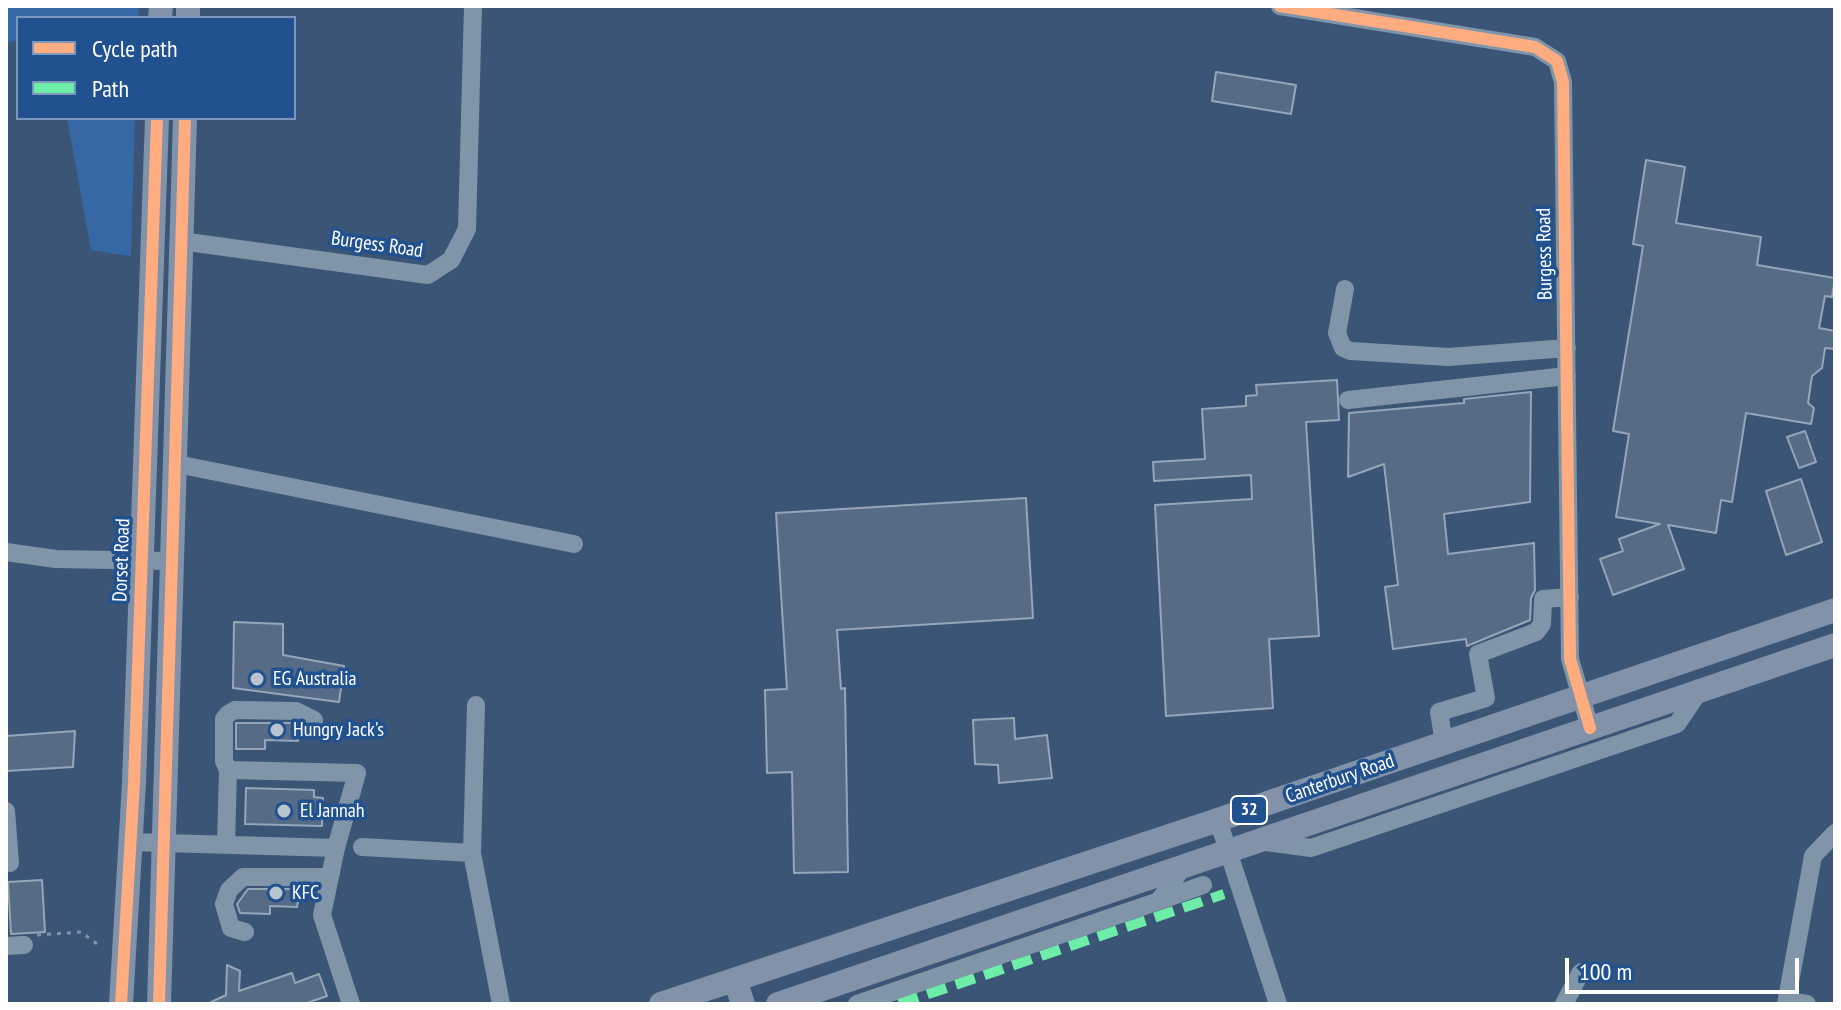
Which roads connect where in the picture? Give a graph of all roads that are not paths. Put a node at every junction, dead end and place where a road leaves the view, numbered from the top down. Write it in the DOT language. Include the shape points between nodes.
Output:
graph roads {
  1 [pos="473,6"];
  2 [pos="1280,6"];
  3 [pos="157,120"];
  4 [pos="185,120"];
  5 [pos="152,240"];
  6 [pos="181,241"];
  7 [pos="1345,289"];
  8 [pos="1567,348"];
  9 [pos="1567,376"];
  10 [pos="1348,400"];
  11 [pos="172,463"];
  12 [pos="574,544"];
  13 [pos="6,552"];
  14 [pos="142,560"];
  15 [pos="171,561"];
  16 [pos="1570,597"];
  17 [pos="1835,610"];
  18 [pos="1835,645"];
  19 [pos="1700,690"];
  20 [pos="1581,697"];
  21 [pos="476,705"];
  22 [pos="314,720"];
  23 [pos="1590,728"];
  24 [pos="1444,743"];
  25 [pos="228,770"];
  26 [pos="6,811"];
  27 [pos="1214,822"];
  28 [pos="1835,833"];
  29 [pos="1257,841"];
  30 [pos="131,842"];
  31 [pos="163,843"];
  32 [pos="226,845"];
  33 [pos="362,847"];
  34 [pos="336,848"];
  35 [pos="1225,851"];
  36 [pos="472,853"];
  37 [pos="10,863"];
  38 [pos="1184,865"];
  39 [pos="329,877"];
  40 [pos="1203,885"];
  41 [pos="1159,901"];
  42 [pos="245,932"];
  43 [pos="1581,972"];
  44 [pos="735,980"];
  45 [pos="1786,1002"];
  46 [pos="121,1004"];
  47 [pos="159,1004"];
  48 [pos="351,1004"];
  49 [pos="501,1004"];
  50 [pos="661,1004"];
  51 [pos="743,1004"];
  52 [pos="780,1004"];
  53 [pos="857,1004"];
  54 [pos="1278,1004"];
  55 [pos="1564,1004"];
  56 [pos="1807,1004"];
  1 -- 6 [label="street, Burgess Road" via="467,229 451,260 428,275"];
  2 -- 8 [label="street, Burgess Road" via="1535,47 1557,61 1563,82"];
  3 -- 5 [label="main road, Dorset Road"];
  4 -- 6 [label="main road"];
  5 -- 6 [label="main road"];
  5 -- 14 [label="main road, Dorset Road"];
  6 -- 11 [label="main road"];
  7 -- 8 [label="street" via="1337,333 1343,348 1351,351 1448,357"];
  8 -- 9 [label="street, Burgess Road"];
  9 -- 10 [label="street"];
  9 -- 16 [label="street, Burgess Road"];
  11 -- 12 [label="street"];
  11 -- 15 [label="main road"];
  13 -- 14 [label="street" via="56,559"];
  14 -- 15 [label="street"];
  14 -- 30 [label="main road, Dorset Road"];
  15 -- 31 [label="main road"];
  16 -- 20 [label="street, Burgess Road" via="1570,659"];
  16 -- 24 [label="street" via="1543,599 1542,624 1536,632 1478,654 1486,698 1439,712"];
  17 -- 20 [label="main road, Canterbury Road / 32"];
  18 -- 19 [label="main road, Canterbury Road / 32"];
  19 -- 23 [label="main road, Canterbury Road / 32"];
  19 -- 29 [label="street, Canterbury Road" via="1677,724 1311,848"];
  20 -- 23 [label="street, Burgess Road"];
  20 -- 24 [label="main road, Canterbury Road / 32"];
  21 -- 36 [label="street"];
  22 -- 25 [label="street" via="296,711 228,714"];
  23 -- 29 [label="main road, Canterbury Road / 32"];
  24 -- 27 [label="main road, Canterbury Road / 32"];
  25 -- 32 [label="street"];
  25 -- 34 [label="street" via="357,773"];
  26 -- 37 [label="street"];
  27 -- 35 [label="street"];
  27 -- 44 [label="main road, Canterbury Road / 32"];
  28 -- 45 [label="street" via="1813,856"];
  29 -- 35 [label="main road, Canterbury Road / 32"];
  30 -- 31 [label="street"];
  30 -- 46 [label="main road, Dorset Road"];
  31 -- 32 [label="street"];
  31 -- 47 [label="main road"];
  32 -- 34 [label="street"];
  33 -- 36 [label="street"];
  34 -- 39 [label="street"];
  35 -- 38 [label="main road, Canterbury Road / 32"];
  35 -- 54 [label="street"];
  36 -- 49 [label="street"];
  38 -- 41 [label="street"];
  38 -- 52 [label="main road, Canterbury Road / 32"];
  39 -- 42 [label="street" via="240,879 226,896 225,913 231,928"];
  39 -- 48 [label="street" via="322,915"];
  40 -- 41 [label="street"];
  41 -- 53 [label="street"];
  43 -- 55 [label="street"];
  44 -- 50 [label="main road, Canterbury Road / 32"];
  44 -- 51 [label="main road"];
  45 -- 56 [label="street"];
}
